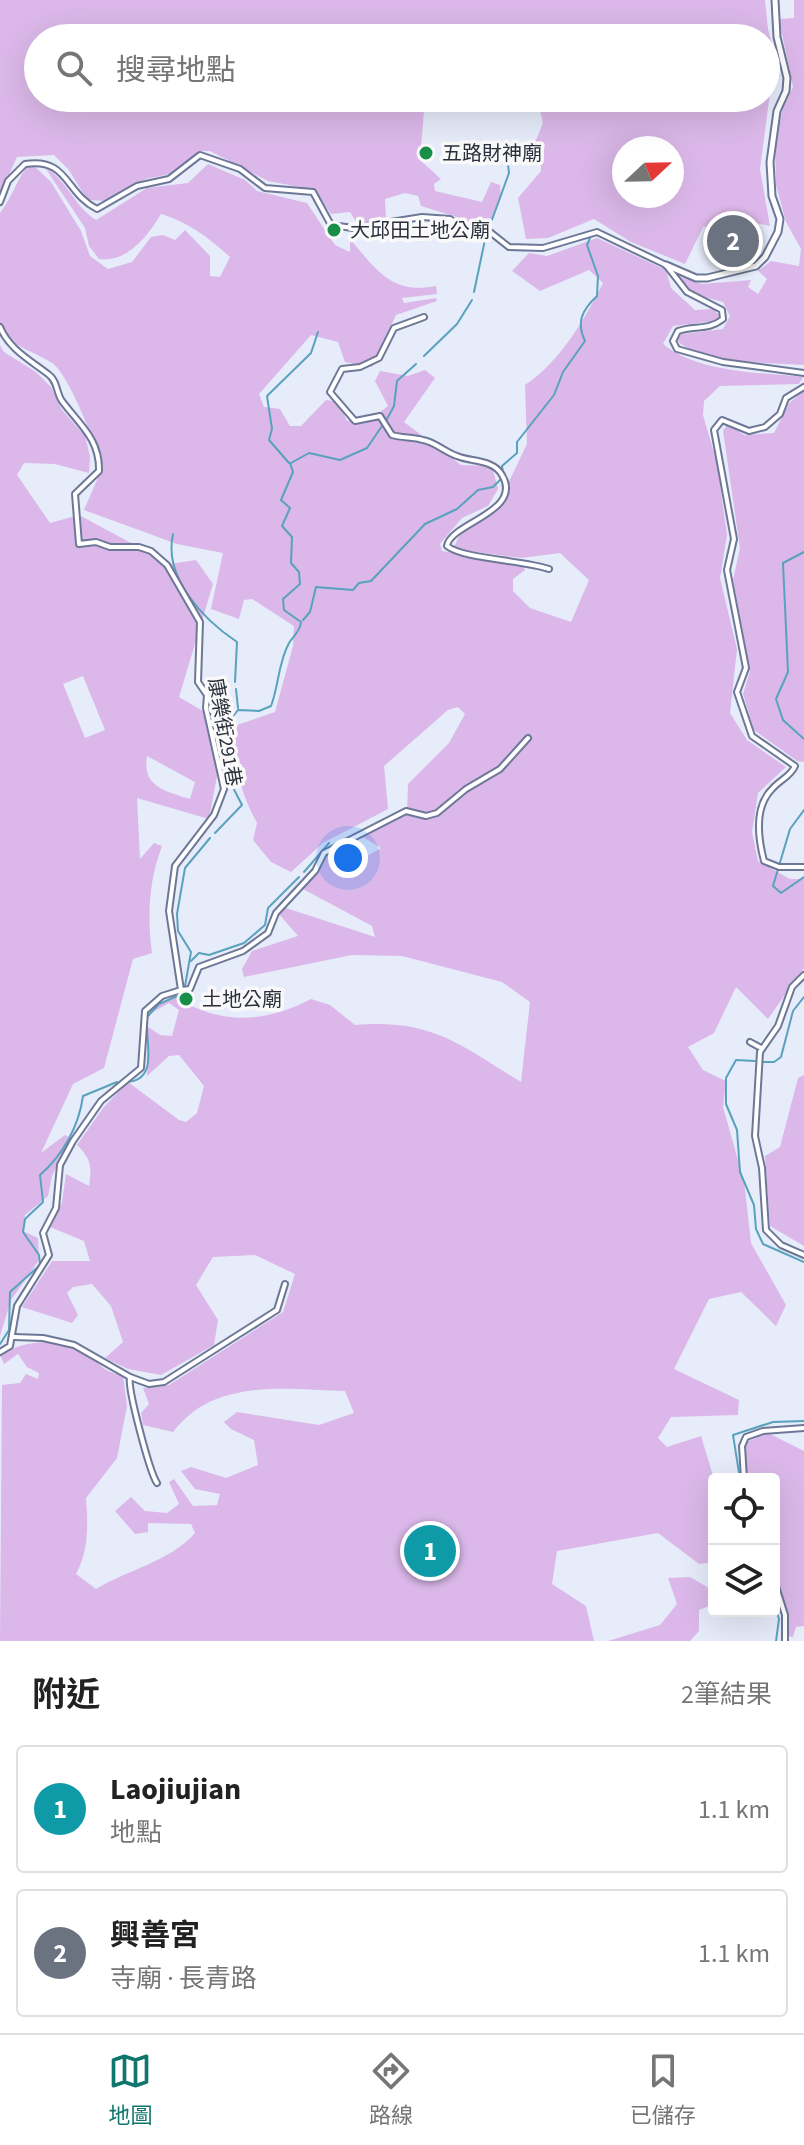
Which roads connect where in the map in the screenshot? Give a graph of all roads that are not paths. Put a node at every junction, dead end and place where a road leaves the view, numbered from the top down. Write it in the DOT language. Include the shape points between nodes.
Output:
graph roads {
  1 [pos="775,0"];
  2 [pos="776,24"];
  3 [pos="780,49"];
  4 [pos="780,104"];
  5 [pos="777,112"];
  6 [pos="0,202"];
  7 [pos="666,265"];
  8 [pos="424,317"];
  9 [pos="0,327"];
  10 [pos="804,373"];
  11 [pos="804,387"];
  12 [pos="549,569"];
  13 [pos="528,738"];
  14 [pos="804,867"];
  15 [pos="804,975"];
  16 [pos="181,990"];
  17 [pos="750,1042"];
  18 [pos="761,1048"];
  19 [pos="804,1255"];
  20 [pos="285,1284"];
  21 [pos="14,1337"];
  22 [pos="0,1352"];
  23 [pos="130,1377"];
  24 [pos="804,1428"];
  25 [pos="744,1473"];
  26 [pos="157,1483"];
  27 [pos="780,1599"];
  28 [pos="785,1641"];
  1 -- 2 [label="street"];
  3 -- 4 [label="street" via="787,78"];
  5 -- 7 [label="street" via="770,162 780,219 765,257 756,266 707,278"];
  6 -- 7 [label="street" via="8,181 25,164 47,163 60,170 77,195 97,209 137,186 169,179 200,155 240,169 265,188 313,192 331,225 353,228 422,217 450,219 469,232 490,232 509,247 543,248 597,232"];
  7 -- 10 [label="street" via="687,292 720,307 724,316 706,329 678,331 673,341 677,349 723,362"];
  8 -- 12 [label="street" via="394,328 379,358 342,369 330,392 355,421 380,416 392,435 427,440 459,457 489,464 503,475 498,505 448,539 447,546 455,552"];
  9 -- 16 [label="street, 康樂街291巷" via="10,346 52,377 60,399 88,431 98,453 99,471 75,494 79,544 151,551 167,565 200,622 198,682 207,695 224,789 214,815 175,866 169,911"];
  11 -- 14 [label="street" via="786,398 773,423 749,431 722,420 714,430 734,539 727,570 746,668 737,692 752,736 795,766 770,790 759,811 764,861"];
  13 -- 16 [label="street" via="500,769 437,813 406,811 324,853 315,871 276,913 268,933 243,951 199,967 190,989"];
  15 -- 18 [label="street" via="792,987 778,1026"];
  16 -- 21 [label="street" via="162,996 145,1011 141,1068 89,1115 60,1165 56,1208 43,1233 49,1255 17,1306"];
  17 -- 18 [label="street"];
  18 -- 19 [label="street" via="755,1136 762,1168 763,1222 781,1245"];
  20 -- 23 [label="street" via="277,1310 164,1382 149,1384"];
  21 -- 22 [label="street"];
  21 -- 23 [label="street" via="74,1345"];
  23 -- 26 [label="street" via="129,1395 147,1465"];
  24 -- 25 [label="street" via="746,1437"];
  27 -- 28 [label="street"];
}
